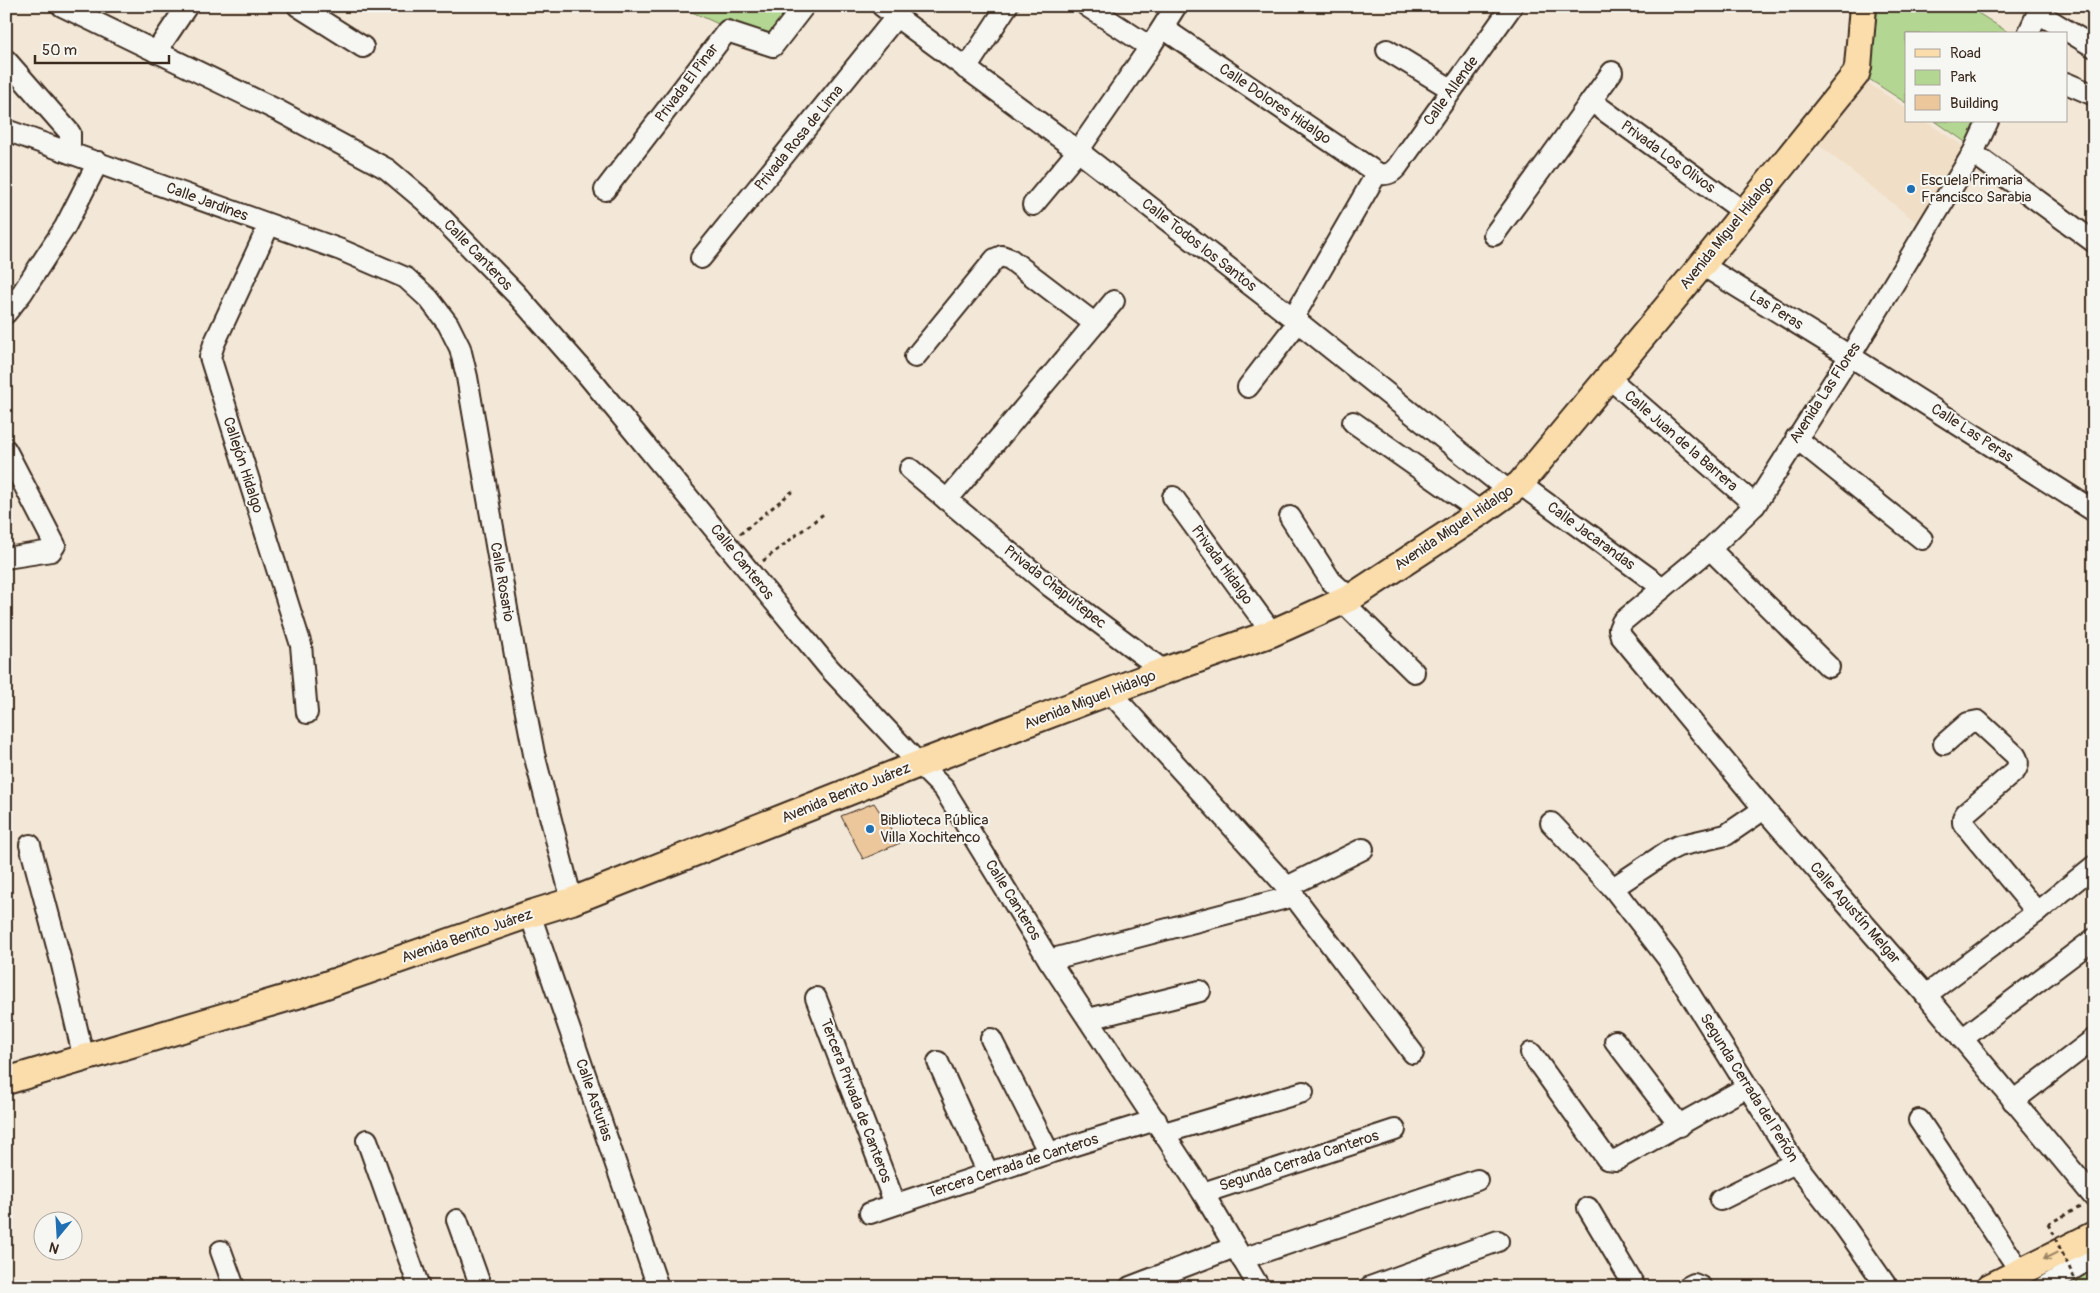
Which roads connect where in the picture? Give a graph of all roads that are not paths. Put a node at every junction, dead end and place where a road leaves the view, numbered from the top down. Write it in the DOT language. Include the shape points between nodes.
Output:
graph roads {
  1 [pos="62,6"];
  2 [pos="187,6"];
  3 [pos="298,6"];
  4 [pos="804,6"];
  5 [pos="1007,6"];
  6 [pos="1088,6"];
  7 [pos="1176,6"];
  8 [pos="1512,6"];
  9 [pos="1863,6"];
  10 [pos="2040,10"];
  11 [pos="889,12"];
  12 [pos="1163,28"];
  13 [pos="2029,32"];
  14 [pos="363,47"];
  15 [pos="1150,47"];
  16 [pos="2094,47"];
  17 [pos="1387,50"];
  18 [pos="156,52"];
  19 [pos="6,60"];
  20 [pos="966,69"];
  21 [pos="1612,72"];
  22 [pos="2068,84"];
  23 [pos="1452,89"];
  24 [pos="2094,95"];
  25 [pos="1591,101"];
  26 [pos="1988,122"];
  27 [pos="6,130"];
  28 [pos="1078,150"];
  29 [pos="70,152"];
  30 [pos="1973,153"];
  31 [pos="98,162"];
  32 [pos="1382,173"];
  33 [pos="605,190"];
  34 [pos="1033,205"];
  35 [pos="1744,212"];
  36 [pos="269,225"];
  37 [pos="1494,235"];
  38 [pos="2094,242"];
  39 [pos="701,258"];
  40 [pos="1702,265"];
  41 [pos="406,278"];
  42 [pos="1114,301"];
  43 [pos="6,313"];
  44 [pos="1295,320"];
  45 [pos="1094,323"];
  46 [pos="1850,356"];
  47 [pos="915,357"];
  48 [pos="1608,377"];
  49 [pos="1248,387"];
  50 [pos="1353,422"];
  51 [pos="1796,438"];
  52 [pos="6,450"];
  53 [pos="910,468"];
  54 [pos="1515,488"];
  55 [pos="1173,497"];
  56 [pos="947,500"];
  57 [pos="1755,505"];
  58 [pos="2094,511"];
  59 [pos="1482,512"];
  60 [pos="1290,517"];
  61 [pos="1922,539"];
  62 [pos="1710,549"];
  63 [pos="6,558"];
  64 [pos="1663,588"];
  65 [pos="1346,600"];
  66 [pos="1619,628"];
  67 [pos="1272,633"];
  68 [pos="1829,667"];
  69 [pos="1164,671"];
  70 [pos="1414,672"];
  71 [pos="1110,692"];
  72 [pos="307,713"];
  73 [pos="1944,744"];
  74 [pos="919,764"];
  75 [pos="1764,809"];
  76 [pos="1551,823"];
  77 [pos="30,845"];
  78 [pos="1362,850"];
  79 [pos="2094,866"];
  80 [pos="1613,888"];
  81 [pos="1290,892"];
  82 [pos="572,901"];
  83 [pos="2037,912"];
  84 [pos="530,914"];
  85 [pos="2094,939"];
  86 [pos="1050,960"];
  87 [pos="1200,990"];
  88 [pos="1926,995"];
  89 [pos="816,998"];
  90 [pos="1089,1019"];
  91 [pos="991,1039"];
  92 [pos="1962,1039"];
  93 [pos="2094,1039"];
  94 [pos="1615,1041"];
  95 [pos="1413,1053"];
  96 [pos="1531,1053"];
  97 [pos="84,1059"];
  98 [pos="938,1062"];
  99 [pos="6,1081"];
  100 [pos="1747,1087"];
  101 [pos="1303,1092"];
  102 [pos="2013,1101"];
  103 [pos="1919,1120"];
  104 [pos="1680,1126"];
  105 [pos="1160,1127"];
  106 [pos="1395,1130"];
  107 [pos="366,1140"];
  108 [pos="1050,1153"];
  109 [pos="1795,1163"];
  110 [pos="988,1173"];
  111 [pos="1477,1180"];
  112 [pos="1203,1193"];
  113 [pos="2094,1197"];
  114 [pos="1720,1200"];
  115 [pos="895,1204"];
  116 [pos="1588,1208"];
  117 [pos="870,1213"];
  118 [pos="457,1220"];
  119 [pos="2094,1235"];
  120 [pos="1498,1241"];
  121 [pos="222,1251"];
  122 [pos="1239,1253"];
  123 [pos="2094,1256"];
  124 [pos="2020,1271"];
  125 [pos="657,1286"];
  126 [pos="234,1287"];
  127 [pos="419,1287"];
  128 [pos="481,1287"];
  129 [pos="1130,1287"];
  130 [pos="1259,1287"];
  131 [pos="1370,1287"];
  132 [pos="1635,1287"];
  133 [pos="1688,1287"];
  134 [pos="1701,1287"];
  135 [pos="1887,1287"];
  136 [pos="1990,1287"];
  137 [pos="2044,1287"];
  1 -- 18 [label="street, Calle Canteros"];
  2 -- 18 [label="street"];
  3 -- 14 [label="street"];
  4 -- 33 [label="street, Privada El Pinar" via="773,46 727,30"];
  5 -- 20 [label="street"];
  6 -- 15 [label="street"];
  7 -- 12 [label="street"];
  8 -- 23 [label="street, Calle Allende"];
  9 -- 35 [label="main road, Avenida Miguel Hidalgo" via="1856,74"];
  10 -- 13 [label="street"];
  10 -- 16 [label="street"];
  11 -- 20 [label="street, Calle Todos los Santos"];
  11 -- 39 [label="street, Privada Rosa de Lima"];
  12 -- 15 [label="street"];
  12 -- 32 [label="street, Calle Dolores Hidalgo"];
  15 -- 28 [label="street"];
  17 -- 23 [label="street"];
  18 -- 74 [label="street, Calle Canteros" via="279,111 387,169 425,201 516,294 589,377 829,668"];
  19 -- 29 [label="street" via="70,133"];
  20 -- 28 [label="street, Calle Todos los Santos"];
  21 -- 25 [label="street"];
  22 -- 24 [label="street"];
  23 -- 32 [label="street, Calle Allende" via="1397,167"];
  25 -- 35 [label="street, Privada Los Olivos"];
  25 -- 37 [label="street"];
  26 -- 30 [label="street, Avenida Las Flores"];
  27 -- 29 [label="street, Calle Jardines"];
  28 -- 34 [label="street"];
  28 -- 44 [label="street, Calle Todos los Santos"];
  29 -- 31 [label="street, Calle Jardines"];
  30 -- 38 [label="street"];
  30 -- 46 [label="street, Avenida Las Flores"];
  31 -- 36 [label="street, Calle Jardines"];
  31 -- 43 [label="street" via="65,227"];
  32 -- 44 [label="street, Calle Allende"];
  35 -- 40 [label="main road, Avenida Miguel Hidalgo"];
  36 -- 41 [label="street, Calle Jardines" via="341,250"];
  36 -- 72 [label="street, Callejón Hidalgo" via="210,357 301,645"];
  40 -- 46 [label="street, Las Peras"];
  40 -- 48 [label="main road, Avenida Miguel Hidalgo"];
  41 -- 82 [label="street, Calle Rosario" via="429,299 448,324 460,348 534,754"];
  42 -- 45 [label="street"];
  44 -- 49 [label="street, Calle Allende"];
  44 -- 54 [label="street, Calle Todos los Santos"];
  45 -- 47 [label="street" via="1010,258 1002,256 995,260"];
  45 -- 56 [label="street"];
  46 -- 51 [label="street, Avenida Las Flores"];
  46 -- 58 [label="street, Calle Las Peras"];
  48 -- 54 [label="main road, Avenida Miguel Hidalgo"];
  48 -- 57 [label="street, Calle Juan de la Barrera"];
  50 -- 59 [label="street"];
  51 -- 57 [label="street, Avenida Las Flores"];
  51 -- 61 [label="street"];
  52 -- 63 [label="street" via="55,545 51,551"];
  53 -- 56 [label="street, Privada Chapultepec"];
  54 -- 59 [label="main road, Avenida Miguel Hidalgo"];
  54 -- 64 [label="street, Calle Jacarandas"];
  55 -- 67 [label="street, Privada Hidalgo"];
  56 -- 69 [label="street, Privada Chapultepec" via="1051,587"];
  57 -- 62 [label="street, Avenida Las Flores"];
  59 -- 65 [label="main road, Avenida Miguel Hidalgo"];
  60 -- 65 [label="street"];
  62 -- 64 [label="street, Avenida Las Flores"];
  62 -- 68 [label="street"];
  64 -- 66 [label="street, Avenida Las Flores"];
  65 -- 67 [label="main road, Avenida Miguel Hidalgo"];
  65 -- 70 [label="street"];
  66 -- 75 [label="street, Calle Agustín Melgar" via="1621,636"];
  67 -- 69 [label="main road, Avenida Miguel Hidalgo"];
  69 -- 71 [label="main road, Avenida Miguel Hidalgo"];
  71 -- 74 [label="main road, Avenida Miguel Hidalgo"];
  71 -- 81 [label="street"];
  73 -- 83 [label="street" via="1968,724 1978,721 2018,760 2015,771 1966,813 1962,823"];
  74 -- 82 [label="main road, Avenida Benito Juárez"];
  74 -- 86 [label="street, Calle Canteros" via="944,789"];
  75 -- 80 [label="street" via="1726,835 1670,850"];
  75 -- 88 [label="street, Calle Agustín Melgar"];
  76 -- 80 [label="street, Segunda Cerrada del Peñón"];
  77 -- 97 [label="street"];
  78 -- 81 [label="street"];
  79 -- 83 [label="street"];
  80 -- 100 [label="street, Segunda Cerrada del Peñón" via="1668,959"];
  81 -- 86 [label="street"];
  81 -- 95 [label="street"];
  82 -- 84 [label="main road, Avenida Benito Juárez"];
  83 -- 88 [label="street"];
  84 -- 97 [label="main road, Avenida Benito Juárez" via="297,994"];
  84 -- 125 [label="street, Calle Asturias"];
  85 -- 92 [label="street"];
  86 -- 90 [label="street, Calle Canteros"];
  87 -- 90 [label="street"];
  88 -- 92 [label="street, Calle Agustín Melgar"];
  89 -- 115 [label="street, Tercera Privada de Canteros"];
  90 -- 105 [label="street, Calle Canteros"];
  91 -- 108 [label="street"];
  92 -- 102 [label="street, Calle Agustín Melgar"];
  93 -- 102 [label="street"];
  94 -- 104 [label="street"];
  96 -- 104 [label="street" via="1609,1160 1616,1160"];
  97 -- 99 [label="main road, Avenida Benito Juárez"];
  98 -- 110 [label="street"];
  100 -- 104 [label="street"];
  100 -- 109 [label="street, Segunda Cerrada del Peñón"];
  101 -- 105 [label="street, Tercera Cerrada de Canteros"];
  102 -- 113 [label="street, Calle Agustín Melgar"];
  103 -- 124 [label="street"];
  105 -- 108 [label="street, Tercera Cerrada de Canteros"];
  105 -- 112 [label="street, Calle Canteros"];
  106 -- 112 [label="street, Segunda Cerrada Canteros"];
  107 -- 127 [label="street"];
  108 -- 110 [label="street, Tercera Cerrada de Canteros"];
  109 -- 114 [label="street"];
  109 -- 135 [label="street, Segunda Cerrada del Peñón" via="1845,1226"];
  110 -- 115 [label="street, Tercera Cerrada de Canteros"];
  111 -- 122 [label="street"];
  112 -- 122 [label="street, Calle Canteros"];
  115 -- 117 [label="street, Tercera Cerrada de Canteros"];
  116 -- 132 [label="street"];
  118 -- 128 [label="street"];
  119 -- 124 [label="main road, one-way"];
  120 -- 131 [label="street"];
  121 -- 126 [label="street"];
  122 -- 129 [label="street"];
  122 -- 130 [label="street, Calle Canteros"];
  123 -- 137 [label="street"];
  124 -- 136 [label="main road"];
  133 -- 134 [label="street" via="1694,1284"];
}
